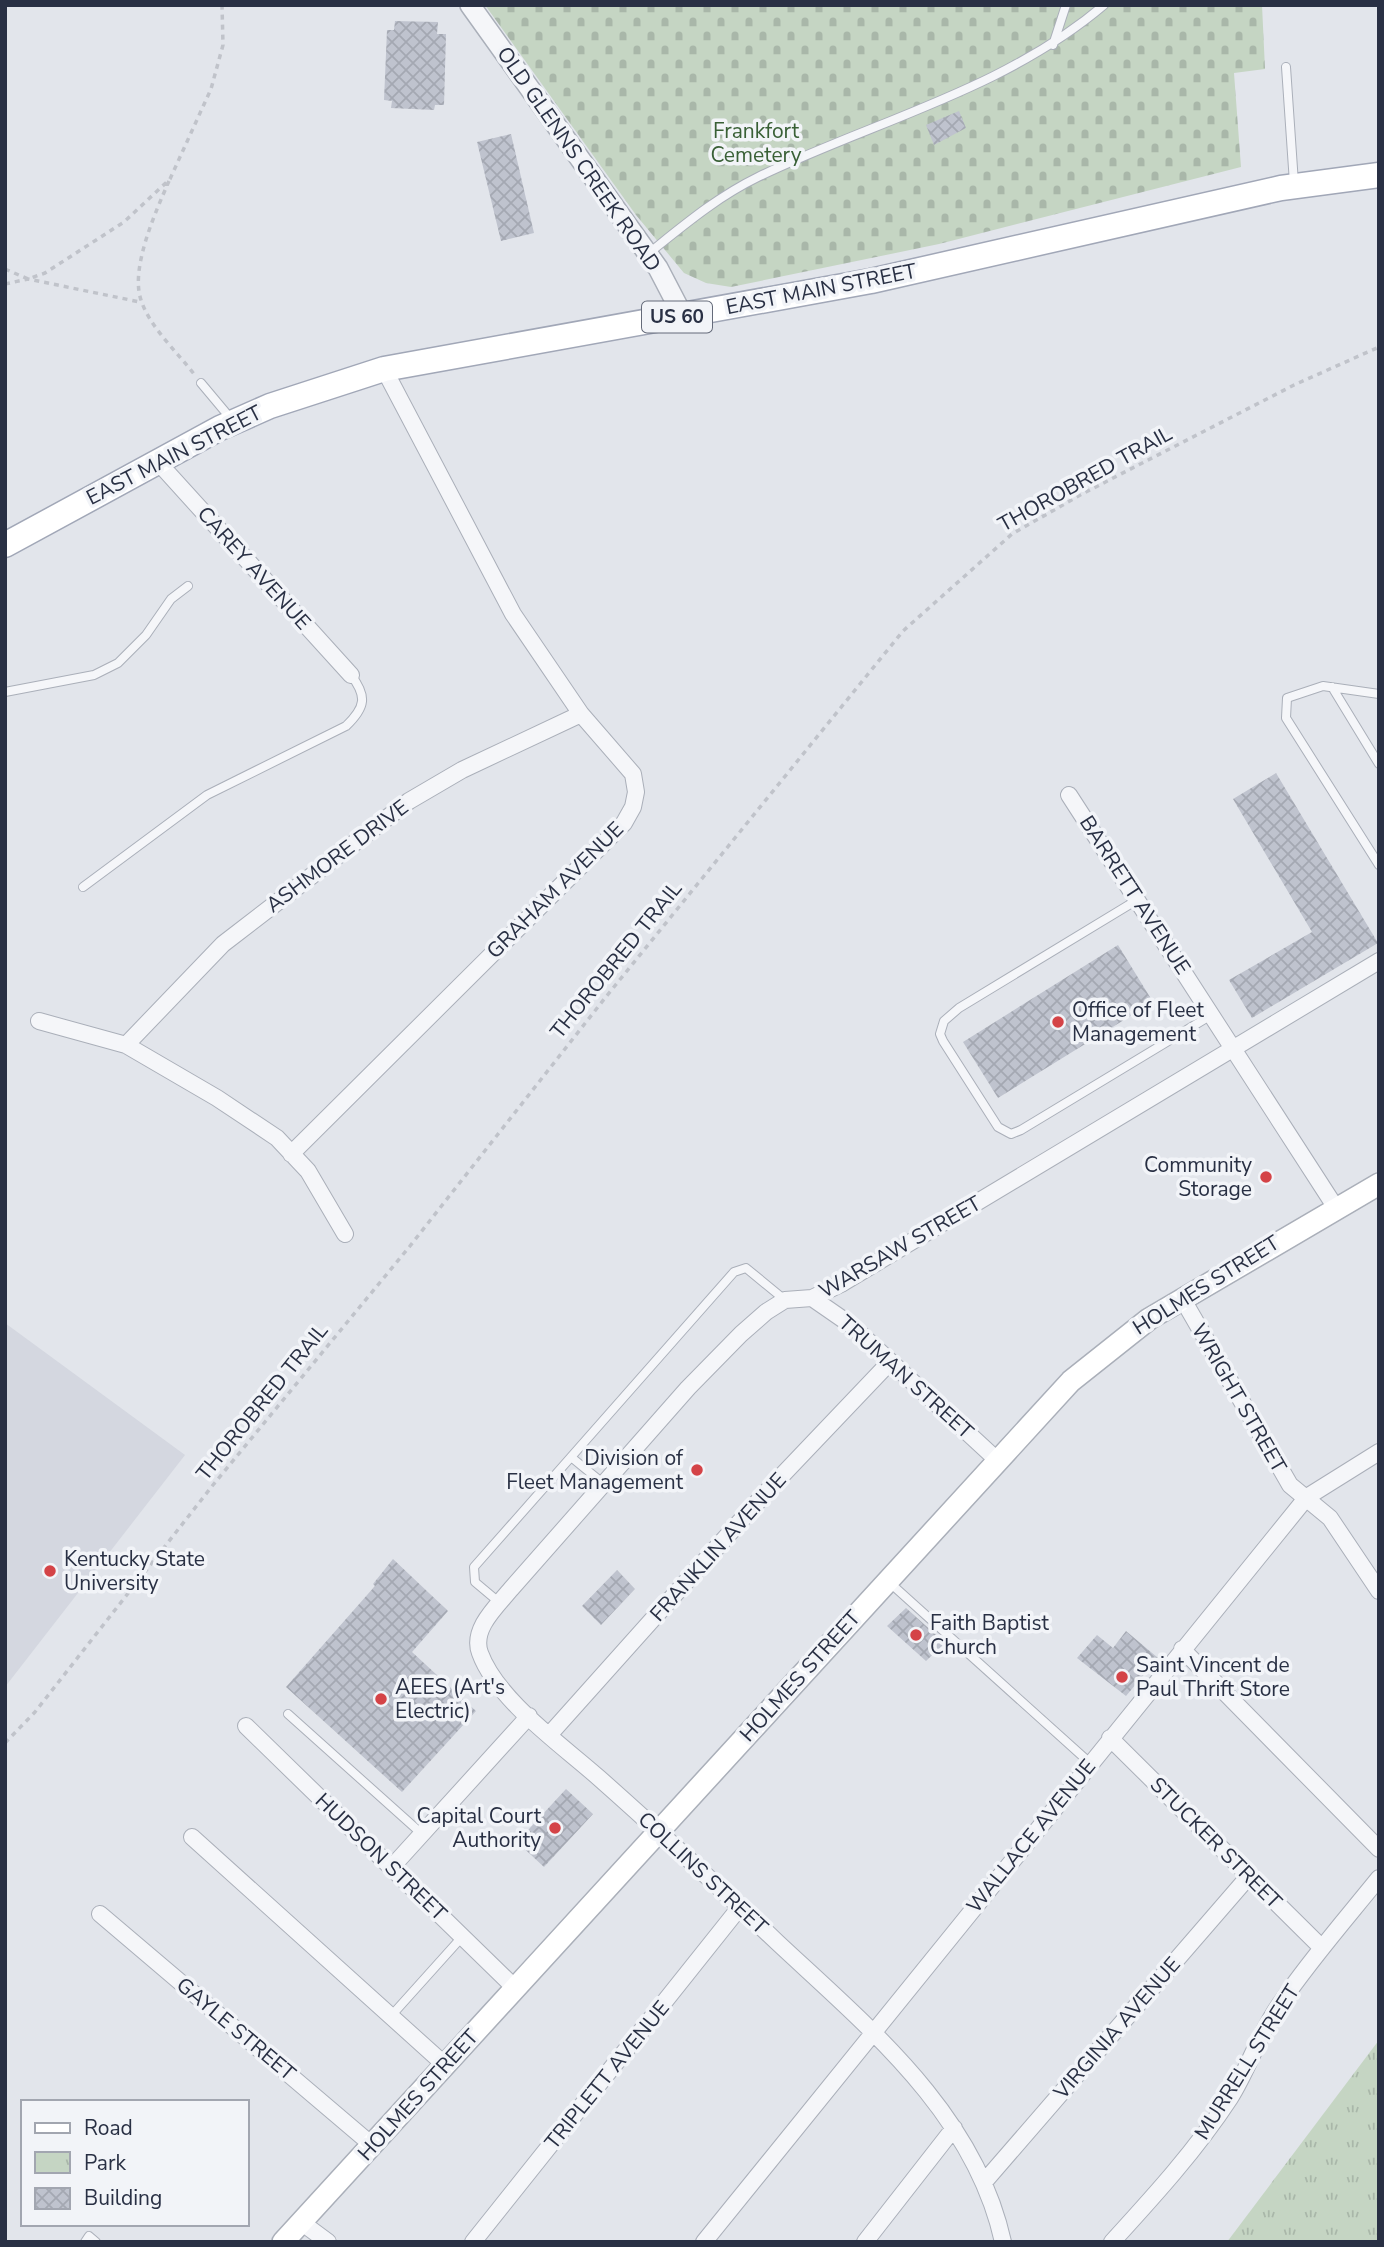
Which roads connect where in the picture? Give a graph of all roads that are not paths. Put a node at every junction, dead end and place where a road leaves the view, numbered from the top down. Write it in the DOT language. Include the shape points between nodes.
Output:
graph roads {
  1 [pos="470,5"];
  2 [pos="1066,5"];
  3 [pos="1104,5"];
  4 [pos="1053,46"];
  5 [pos="1286,67"];
  6 [pos="1379,175"];
  7 [pos="1294,186"];
  8 [pos="647,254"];
  9 [pos="683,316"];
  10 [pos="384,369"];
  11 [pos="201,383"];
  12 [pos="233,422"];
  13 [pos="157,461"];
  14 [pos="5,545"];
  15 [pos="188,586"];
  16 [pos="351,675"];
  17 [pos="1332,687"];
  18 [pos="5,692"];
  19 [pos="1379,694"];
  20 [pos="581,714"];
  21 [pos="1379,764"];
  22 [pos="1069,795"];
  23 [pos="1379,865"];
  24 [pos="83,887"];
  25 [pos="1138,900"];
  26 [pos="1379,961"];
  27 [pos="1213,1014"];
  28 [pos="39,1021"];
  29 [pos="126,1045"];
  30 [pos="1234,1047"];
  31 [pos="291,1154"];
  32 [pos="1379,1184"];
  33 [pos="1336,1208"];
  34 [pos="345,1234"];
  35 [pos="812,1298"];
  36 [pos="1182,1298"];
  37 [pos="785,1300"];
  38 [pos="890,1362"];
  39 [pos="1379,1452"];
  40 [pos="571,1457"];
  41 [pos="997,1460"];
  42 [pos="604,1484"];
  43 [pos="1307,1497"];
  44 [pos="887,1580"];
  45 [pos="1379,1591"];
  46 [pos="500,1603"];
  47 [pos="1181,1649"];
  48 [pos="288,1714"];
  49 [pos="529,1716"];
  50 [pos="246,1726"];
  51 [pos="550,1734"];
  52 [pos="1110,1738"];
  53 [pos="1090,1763"];
  54 [pos="659,1830"];
  55 [pos="422,1834"];
  56 [pos="192,1837"];
  57 [pos="1379,1849"];
  58 [pos="391,1868"];
  59 [pos="1248,1876"];
  60 [pos="1379,1878"];
  61 [pos="740,1907"];
  62 [pos="100,1914"];
  63 [pos="463,1937"];
  64 [pos="1322,1948"];
  65 [pos="515,1988"];
  66 [pos="391,2016"];
  67 [pos="874,2033"];
  68 [pos="445,2065"];
  69 [pos="954,2128"];
  70 [pos="372,2145"];
  71 [pos="985,2181"];
  72 [pos="301,2222"];
  73 [pos="85,2242"];
  74 [pos="96,2242"];
  75 [pos="282,2242"];
  76 [pos="328,2242"];
  77 [pos="473,2242"];
  78 [pos="704,2242"];
  79 [pos="865,2242"];
  80 [pos="1003,2242"];
  81 [pos="1112,2242"];
  1 -- 8 [label="street, OLD GLENNS CREEK ROAD"];
  2 -- 4 [label="lane"];
  3 -- 4 [label="lane"];
  4 -- 8 [label="lane" via="906,117 758,177 708,205"];
  5 -- 7 [label="lane"];
  6 -- 7 [label="main road, EAST MAIN STREET / US 60"];
  7 -- 9 [label="main road, EAST MAIN STREET / US 60" via="871,281"];
  8 -- 9 [label="street, OLD GLENNS CREEK ROAD"];
  9 -- 10 [label="main road, EAST MAIN STREET / US 60"];
  10 -- 12 [label="main road, EAST MAIN STREET / US 60"];
  10 -- 20 [label="street, GRAHAM AVENUE" via="513,614"];
  11 -- 12 [label="lane"];
  12 -- 13 [label="main road, EAST MAIN STREET / US 60"];
  13 -- 14 [label="main road, EAST MAIN STREET / US 60"];
  13 -- 16 [label="street, CAREY AVENUE"];
  15 -- 18 [label="lane" via="170,599 146,635 118,663 94,675"];
  16 -- 24 [label="lane" via="364,701 346,726 207,795"];
  17 -- 19 [label="lane"];
  17 -- 21 [label="lane"];
  17 -- 23 [label="lane" via="1287,698 1286,718"];
  20 -- 29 [label="street, ASHMORE DRIVE" via="461,770 398,809 223,944"];
  20 -- 31 [label="street, GRAHAM AVENUE" via="633,774 636,792 624,823"];
  22 -- 25 [label="street, BARRETT AVENUE"];
  25 -- 27 [label="street, BARRETT AVENUE"];
  25 -- 27 [label="lane" via="944,1021 943,1041 991,1116 1004,1133 1021,1130"];
  26 -- 30 [label="street, WARSAW STREET"];
  27 -- 30 [label="street, BARRETT AVENUE"];
  28 -- 29 [label="street"];
  29 -- 31 [label="street" via="217,1098 277,1138"];
  30 -- 33 [label="street, BARRETT AVENUE"];
  30 -- 35 [label="street, WARSAW STREET"];
  31 -- 34 [label="street" via="308,1171"];
  32 -- 33 [label="main road, HOLMES STREET"];
  33 -- 36 [label="main road, HOLMES STREET"];
  35 -- 37 [label="street, WARSAW STREET"];
  35 -- 38 [label="street, TRUMAN STREET"];
  36 -- 41 [label="main road, HOLMES STREET" via="1095,1358"];
  36 -- 43 [label="street, WRIGHT STREET" via="1290,1485"];
  37 -- 40 [label="lane" via="746,1268 734,1272"];
  37 -- 42 [label="street" via="741,1334"];
  38 -- 41 [label="street, TRUMAN STREET"];
  38 -- 51 [label="street, FRANKLIN AVENUE" via="770,1488"];
  39 -- 43 [label="street, WALLACE AVENUE"];
  40 -- 42 [label="lane"];
  40 -- 46 [label="lane" via="474,1567 475,1581"];
  41 -- 44 [label="main road, HOLMES STREET"];
  42 -- 46 [label="street"];
  43 -- 45 [label="street, WRIGHT STREET" via="1330,1518"];
  43 -- 47 [label="street, WALLACE AVENUE"];
  44 -- 53 [label="lane"];
  44 -- 54 [label="main road, HOLMES STREET"];
  46 -- 49 [label="street" via="485,1620 478,1650 495,1680"];
  47 -- 52 [label="street, WALLACE AVENUE"];
  47 -- 57 [label="street"];
  48 -- 55 [label="lane"];
  49 -- 51 [label="street, COLLINS STREET"];
  49 -- 55 [label="street"];
  50 -- 58 [label="street, HUDSON STREET"];
  51 -- 54 [label="street, COLLINS STREET"];
  52 -- 53 [label="street, WALLACE AVENUE"];
  52 -- 59 [label="street, STUCKER STREET"];
  53 -- 67 [label="street, WALLACE AVENUE"];
  54 -- 61 [label="street, COLLINS STREET"];
  54 -- 65 [label="main road, HOLMES STREET"];
  55 -- 58 [label="street"];
  56 -- 66 [label="street"];
  58 -- 63 [label="street, HUDSON STREET"];
  59 -- 64 [label="street, STUCKER STREET"];
  59 -- 71 [label="street, VIRGINIA AVENUE"];
  60 -- 64 [label="street, MURRELL STREET"];
  61 -- 67 [label="street, COLLINS STREET"];
  61 -- 77 [label="street, TRIPLETT AVENUE"];
  62 -- 70 [label="street, GAYLE STREET"];
  63 -- 65 [label="street, HUDSON STREET"];
  63 -- 66 [label="lane"];
  64 -- 81 [label="street, MURRELL STREET" via="1268,2021 1220,2113 1182,2164"];
  65 -- 68 [label="main road, HOLMES STREET"];
  66 -- 68 [label="street"];
  67 -- 69 [label="street, COLLINS STREET"];
  67 -- 78 [label="street, WALLACE AVENUE"];
  68 -- 70 [label="main road, HOLMES STREET"];
  69 -- 71 [label="street, COLLINS STREET"];
  69 -- 79 [label="street"];
  70 -- 72 [label="main road, HOLMES STREET"];
  71 -- 80 [label="street, COLLINS STREET"];
  72 -- 75 [label="main road, HOLMES STREET"];
  72 -- 76 [label="street"];
  73 -- 74 [label="lane" via="89,2236"];
}
